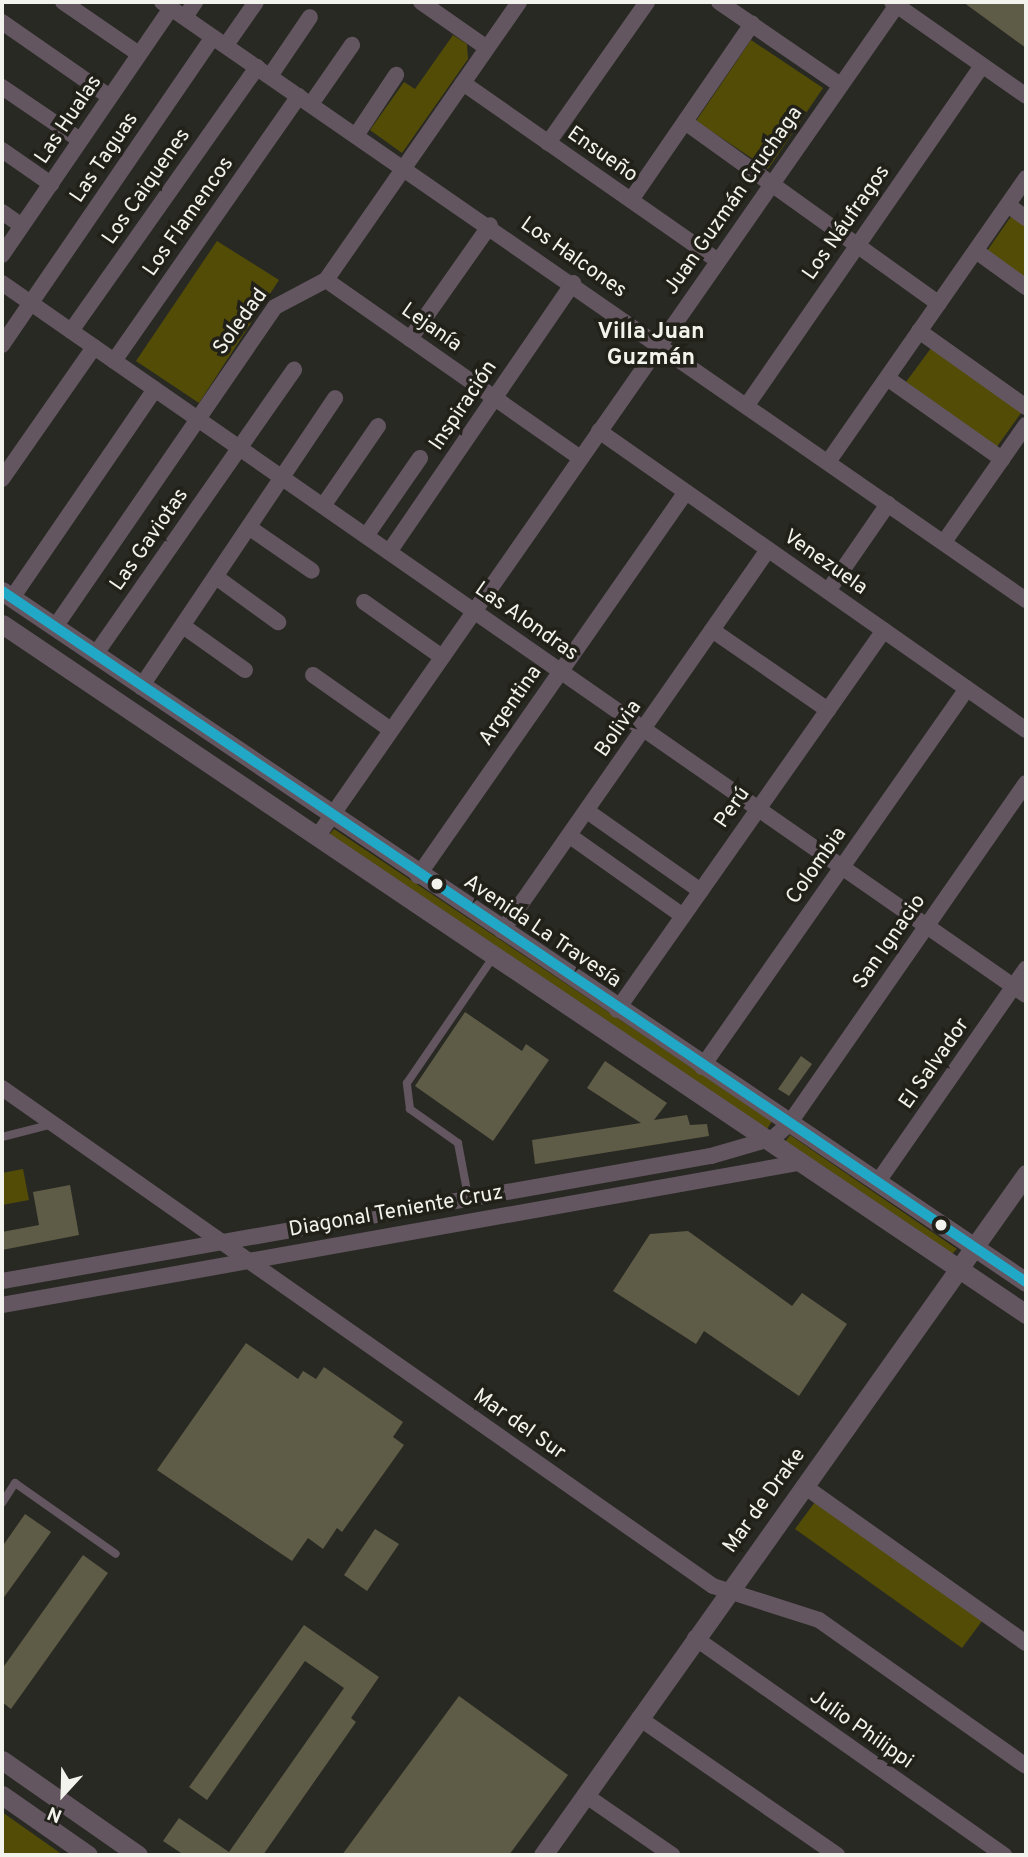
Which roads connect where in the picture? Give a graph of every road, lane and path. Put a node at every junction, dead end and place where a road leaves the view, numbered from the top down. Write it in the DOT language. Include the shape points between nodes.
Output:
graph roads {
  1 [pos="63,2"];
  2 [pos="195,2"];
  3 [pos="256,2"];
  4 [pos="421,2"];
  5 [pos="519,2"];
  6 [pos="647,2"];
  7 [pos="719,2"];
  8 [pos="896,3"];
  9 [pos="173,9"];
  10 [pos="310,17"];
  11 [pos="2,22"];
  12 [pos="751,24"];
  13 [pos="220,41"];
  14 [pos="352,45"];
  15 [pos="487,48"];
  16 [pos="139,54"];
  17 [pos="982,65"];
  18 [pos="263,71"];
  19 [pos="396,75"];
  20 [pos="463,83"];
  21 [pos="840,85"];
  22 [pos="2,87"];
  23 [pos="1026,96"];
  24 [pos="110,97"];
  25 [pos="305,100"];
  26 [pos="685,122"];
  27 [pos="357,134"];
  28 [pos="80,140"];
  29 [pos="548,143"];
  30 [pos="2,150"];
  31 [pos="405,166"];
  32 [pos="1026,178"];
  33 [pos="51,184"];
  34 [pos="771,184"];
  35 [pos="631,200"];
  36 [pos="1008,205"];
  37 [pos="2,212"];
  38 [pos="1026,218"];
  39 [pos="490,225"];
  40 [pos="22,226"];
  41 [pos="856,246"];
  42 [pos="976,251"];
  43 [pos="2,255"];
  44 [pos="718,261"];
  45 [pos="326,280"];
  46 [pos="2,283"];
  47 [pos="573,284"];
  48 [pos="1026,287"];
  49 [pos="31,303"];
  50 [pos="939,304"];
  51 [pos="71,331"];
  52 [pos="919,331"];
  53 [pos="410,339"];
  54 [pos="660,344"];
  55 [pos="2,345"];
  56 [pos="94,348"];
  57 [pos="114,361"];
  58 [pos="294,370"];
  59 [pos="887,378"];
  60 [pos="155,389"];
  61 [pos="335,398"];
  62 [pos="494,398"];
  63 [pos="747,405"];
  64 [pos="1026,407"];
  65 [pos="198,419"];
  66 [pos="1026,425"];
  67 [pos="378,426"];
  68 [pos="599,431"];
  69 [pos="240,449"];
  70 [pos="420,458"];
  71 [pos="580,458"];
  72 [pos="1002,459"];
  73 [pos="828,462"];
  74 [pos="283,479"];
  75 [pos="2,480"];
  76 [pos="686,492"];
  77 [pos="888,504"];
  78 [pos="323,506"];
  79 [pos="250,528"];
  80 [pos="366,536"];
  81 [pos="944,542"];
  82 [pos="768,549"];
  83 [pos="389,552"];
  84 [pos="312,572"];
  85 [pos="216,577"];
  86 [pos="828,591"];
  87 [pos="7,594"];
  88 [pos="1026,600"];
  89 [pos="364,602"];
  90 [pos="474,611"];
  91 [pos="278,622"];
  92 [pos="2,624"];
  93 [pos="183,625"];
  94 [pos="55,627"];
  95 [pos="712,630"];
  96 [pos="884,630"];
  97 [pos="95,655"];
  98 [pos="442,657"];
  99 [pos="245,670"];
  100 [pos="561,671"];
  101 [pos="313,675"];
  102 [pos="141,687"];
  103 [pos="967,688"];
  104 [pos="828,710"];
  105 [pos="644,729"];
  106 [pos="391,730"];
  107 [pos="1026,730"];
  108 [pos="1026,783"];
  109 [pos="759,809"];
  110 [pos="587,811"];
  111 [pos="331,816"];
  112 [pos="570,836"];
  113 [pos="317,837"];
  114 [pos="842,867"];
  115 [pos="418,876"];
  116 [pos="701,891"];
  117 [pos="683,916"];
  118 [pos="927,926"];
  119 [pos="502,932"];
  120 [pos="494,956"];
  121 [pos="1026,969"];
  122 [pos="1020,990"];
  123 [pos="617,1010"];
  124 [pos="702,1066"];
  125 [pos="4,1092"];
  126 [pos="54,1124"];
  127 [pos="789,1124"];
  128 [pos="2,1137"];
  129 [pos="766,1141"];
  130 [pos="798,1163"];
  131 [pos="1026,1174"];
  132 [pos="877,1183"];
  133 [pos="468,1196"];
  134 [pos="219,1242"];
  135 [pos="975,1248"];
  136 [pos="246,1259"];
  137 [pos="959,1270"];
  138 [pos="2,1281"];
  139 [pos="1026,1282"];
  140 [pos="2,1305"];
  141 [pos="1026,1314"];
  142 [pos="804,1486"];
  143 [pos="2,1503"];
  144 [pos="116,1554"];
  145 [pos="727,1592"];
  146 [pos="695,1639"];
  147 [pos="1026,1643"];
  148 [pos="639,1718"];
  149 [pos="2,1760"];
  150 [pos="1026,1766"];
  151 [pos="2,1795"];
  152 [pos="585,1795"];
  153 [pos="88,1855"];
  154 [pos="138,1855"];
  155 [pos="543,1855"];
  156 [pos="672,1855"];
  157 [pos="837,1855"];
  158 [pos="1004,1855"];
  1 -- 16 [label="street"];
  2 -- 9 [label="street, Las Hualas"];
  3 -- 13 [label="street, Las Taguas"];
  4 -- 15 [label="street"];
  5 -- 15 [label="street"];
  6 -- 29 [label="street"];
  7 -- 12 [label="street"];
  8 -- 17 [label="street"];
  8 -- 21 [label="street, Juan Guzmán Cruchaga"];
  9 -- 13 [label="street, Los Halcones"];
  9 -- 16 [label="street, Las Hualas"];
  10 -- 18 [label="street, Los Caiquenes"];
  11 -- 24 [label="street"];
  12 -- 21 [label="street"];
  12 -- 26 [label="street"];
  13 -- 18 [label="street, Los Halcones"];
  13 -- 49 [label="street, Las Taguas"];
  14 -- 25 [label="street, Los Flamencos"];
  15 -- 20 [label="street"];
  16 -- 24 [label="street, Las Hualas"];
  17 -- 23 [label="street"];
  17 -- 41 [label="street, Los Náufragos"];
  18 -- 25 [label="street, Los Halcones"];
  18 -- 51 [label="street, Los Caiquenes"];
  19 -- 27 [label="street"];
  20 -- 29 [label="street, Ensueño"];
  20 -- 31 [label="street"];
  21 -- 34 [label="street, Juan Guzmán Cruchaga"];
  22 -- 28 [label="street"];
  24 -- 28 [label="street, Las Hualas"];
  25 -- 27 [label="street, Los Halcones"];
  25 -- 57 [label="street, Los Flamencos"];
  26 -- 34 [label="street"];
  26 -- 35 [label="street"];
  27 -- 31 [label="street, Los Halcones"];
  28 -- 33 [label="street, Las Hualas"];
  29 -- 35 [label="street, Ensueño"];
  30 -- 33 [label="street"];
  31 -- 39 [label="street, Los Halcones"];
  31 -- 45 [label="street"];
  32 -- 36 [label="street"];
  33 -- 40 [label="street, Las Hualas"];
  34 -- 41 [label="street"];
  34 -- 44 [label="street, Juan Guzmán Cruchaga"];
  35 -- 44 [label="street, Ensueño"];
  36 -- 38 [label="street"];
  36 -- 42 [label="street"];
  37 -- 40 [label="street"];
  39 -- 47 [label="street, Los Halcones"];
  39 -- 53 [label="street"];
  40 -- 43 [label="street, Las Hualas"];
  41 -- 50 [label="street"];
  41 -- 63 [label="street, Los Náufragos"];
  42 -- 48 [label="street"];
  42 -- 50 [label="street"];
  44 -- 54 [label="street, Juan Guzmán Cruchaga"];
  45 -- 53 [label="street, Lejanía"];
  45 -- 65 [label="street, Soledad" via="281,300"];
  46 -- 49 [label="street, Las Alondras"];
  47 -- 54 [label="street, Los Halcones"];
  47 -- 62 [label="street, Inspiración"];
  49 -- 51 [label="street, Las Alondras"];
  49 -- 55 [label="street, Las Taguas"];
  50 -- 52 [label="street"];
  51 -- 56 [label="street, Las Alondras"];
  52 -- 59 [label="street"];
  52 -- 64 [label="street"];
  53 -- 62 [label="street, Lejanía"];
  54 -- 63 [label="street, Los Halcones"];
  54 -- 68 [label="street, Juan Guzmán Cruchaga"];
  56 -- 57 [label="street, Las Alondras"];
  56 -- 75 [label="street"];
  57 -- 60 [label="street, Las Alondras"];
  58 -- 69 [label="street, Las Gaviotas"];
  59 -- 72 [label="street"];
  59 -- 73 [label="street"];
  60 -- 65 [label="street, Las Alondras"];
  60 -- 87 [label="street"];
  61 -- 74 [label="street"];
  62 -- 71 [label="street, Lejanía"];
  62 -- 83 [label="street, Inspiración"];
  63 -- 73 [label="street, Los Halcones"];
  65 -- 69 [label="street, Las Alondras"];
  65 -- 94 [label="street, Soledad"];
  66 -- 72 [label="street"];
  67 -- 78 [label="street"];
  68 -- 71 [label="street, Juan Guzmán Cruchaga"];
  68 -- 76 [label="street, Venezuela"];
  69 -- 74 [label="street, Las Alondras"];
  69 -- 97 [label="street, Las Gaviotas"];
  70 -- 80 [label="street"];
  71 -- 90 [label="street, Juan Guzmán Cruchaga"];
  72 -- 81 [label="street"];
  73 -- 77 [label="street, Los Halcones"];
  74 -- 78 [label="street, Las Alondras"];
  74 -- 79 [label="street"];
  76 -- 82 [label="street, Venezuela"];
  76 -- 100 [label="street, Argentina"];
  77 -- 81 [label="street, Los Halcones"];
  77 -- 86 [label="street"];
  78 -- 80 [label="street, Las Alondras"];
  79 -- 84 [label="street"];
  79 -- 85 [label="street"];
  80 -- 83 [label="street, Las Alondras"];
  81 -- 88 [label="street, Los Halcones"];
  82 -- 86 [label="street, Venezuela"];
  82 -- 95 [label="street, Bolivia"];
  83 -- 90 [label="street, Las Alondras"];
  85 -- 91 [label="street"];
  85 -- 93 [label="street"];
  86 -- 96 [label="street, Venezuela"];
  87 -- 94 [label="street, Avenida La Travesía"];
  89 -- 98 [label="street"];
  90 -- 98 [label="street, Juan Guzmán Cruchaga"];
  90 -- 100 [label="street, Las Alondras"];
  92 -- 113 [label="street"];
  93 -- 99 [label="street"];
  93 -- 102 [label="street"];
  94 -- 97 [label="street, Avenida La Travesía"];
  95 -- 104 [label="street"];
  95 -- 105 [label="street, Bolivia"];
  96 -- 103 [label="street, Venezuela"];
  96 -- 104 [label="street, Perú"];
  97 -- 102 [label="street, Avenida La Travesía"];
  98 -- 106 [label="street, Juan Guzmán Cruchaga"];
  100 -- 105 [label="street, Las Alondras"];
  100 -- 115 [label="street, Argentina"];
  101 -- 106 [label="street"];
  102 -- 111 [label="street, Avenida La Travesía"];
  103 -- 107 [label="street, Venezuela"];
  103 -- 114 [label="street, Colombia"];
  104 -- 109 [label="street, Perú"];
  105 -- 109 [label="street, Las Alondras"];
  105 -- 110 [label="street, Bolivia"];
  106 -- 111 [label="street, Juan Guzmán Cruchaga"];
  108 -- 118 [label="street, San Ignacio"];
  109 -- 114 [label="street, Las Alondras"];
  109 -- 116 [label="street, Perú"];
  110 -- 112 [label="street, Bolivia"];
  110 -- 116 [label="street"];
  111 -- 113 [label="street, Juan Guzmán Cruchaga"];
  111 -- 115 [label="street, Avenida La Travesía"];
  112 -- 117 [label="street"];
  112 -- 119 [label="street, Bolivia"];
  113 -- 120 [label="street"];
  114 -- 118 [label="street, Las Alondras"];
  114 -- 124 [label="street, Colombia"];
  115 -- 119 [label="street, Avenida La Travesía"];
  116 -- 117 [label="street, Perú"];
  117 -- 123 [label="street, Perú"];
  118 -- 122 [label="street, Las Alondras"];
  118 -- 127 [label="street, San Ignacio"];
  119 -- 123 [label="street, Avenida La Travesía"];
  120 -- 129 [label="street"];
  120 -- 133 [label="lane" via="407,1083 410,1109 458,1143"];
  121 -- 122 [label="street, El Salvador"];
  122 -- 132 [label="street, El Salvador"];
  123 -- 124 [label="street, Avenida La Travesía"];
  124 -- 127 [label="street, Avenida La Travesía"];
  125 -- 126 [label="street, Mar del Sur"];
  126 -- 128 [label="lane"];
  126 -- 134 [label="street, Mar del Sur"];
  127 -- 129 [label="street, Diagonal Teniente Cruz"];
  127 -- 132 [label="street, Avenida La Travesía"];
  129 -- 130 [label="street"];
  129 -- 133 [label="street, Diagonal Teniente Cruz"];
  130 -- 136 [label="street, Diagonal Teniente Cruz"];
  130 -- 137 [label="street"];
  131 -- 135 [label="street, Mar de Drake"];
  132 -- 135 [label="street, Avenida La Travesía"];
  133 -- 134 [label="street, Diagonal Teniente Cruz"];
  134 -- 136 [label="street, Mar del Sur"];
  134 -- 138 [label="street, Diagonal Teniente Cruz"];
  135 -- 137 [label="street, Mar de Drake"];
  135 -- 139 [label="street, Avenida La Travesía"];
  136 -- 140 [label="street, Diagonal Teniente Cruz"];
  136 -- 145 [label="street, Mar del Sur"];
  137 -- 141 [label="street"];
  137 -- 142 [label="street, Mar de Drake"];
  142 -- 145 [label="street, Mar de Drake"];
  142 -- 147 [label="street"];
  143 -- 144 [label="lane" via="15,1483"];
  145 -- 146 [label="street, Mar de Drake"];
  145 -- 150 [label="street, Mar del Sur" via="819,1620"];
  146 -- 148 [label="street, Mar de Drake"];
  146 -- 158 [label="street, Julio Philippi"];
  148 -- 152 [label="street, Mar de Drake"];
  148 -- 157 [label="street"];
  149 -- 154 [label="street"];
  151 -- 153 [label="street"];
  152 -- 155 [label="street, Mar de Drake"];
  152 -- 156 [label="street"];
}
